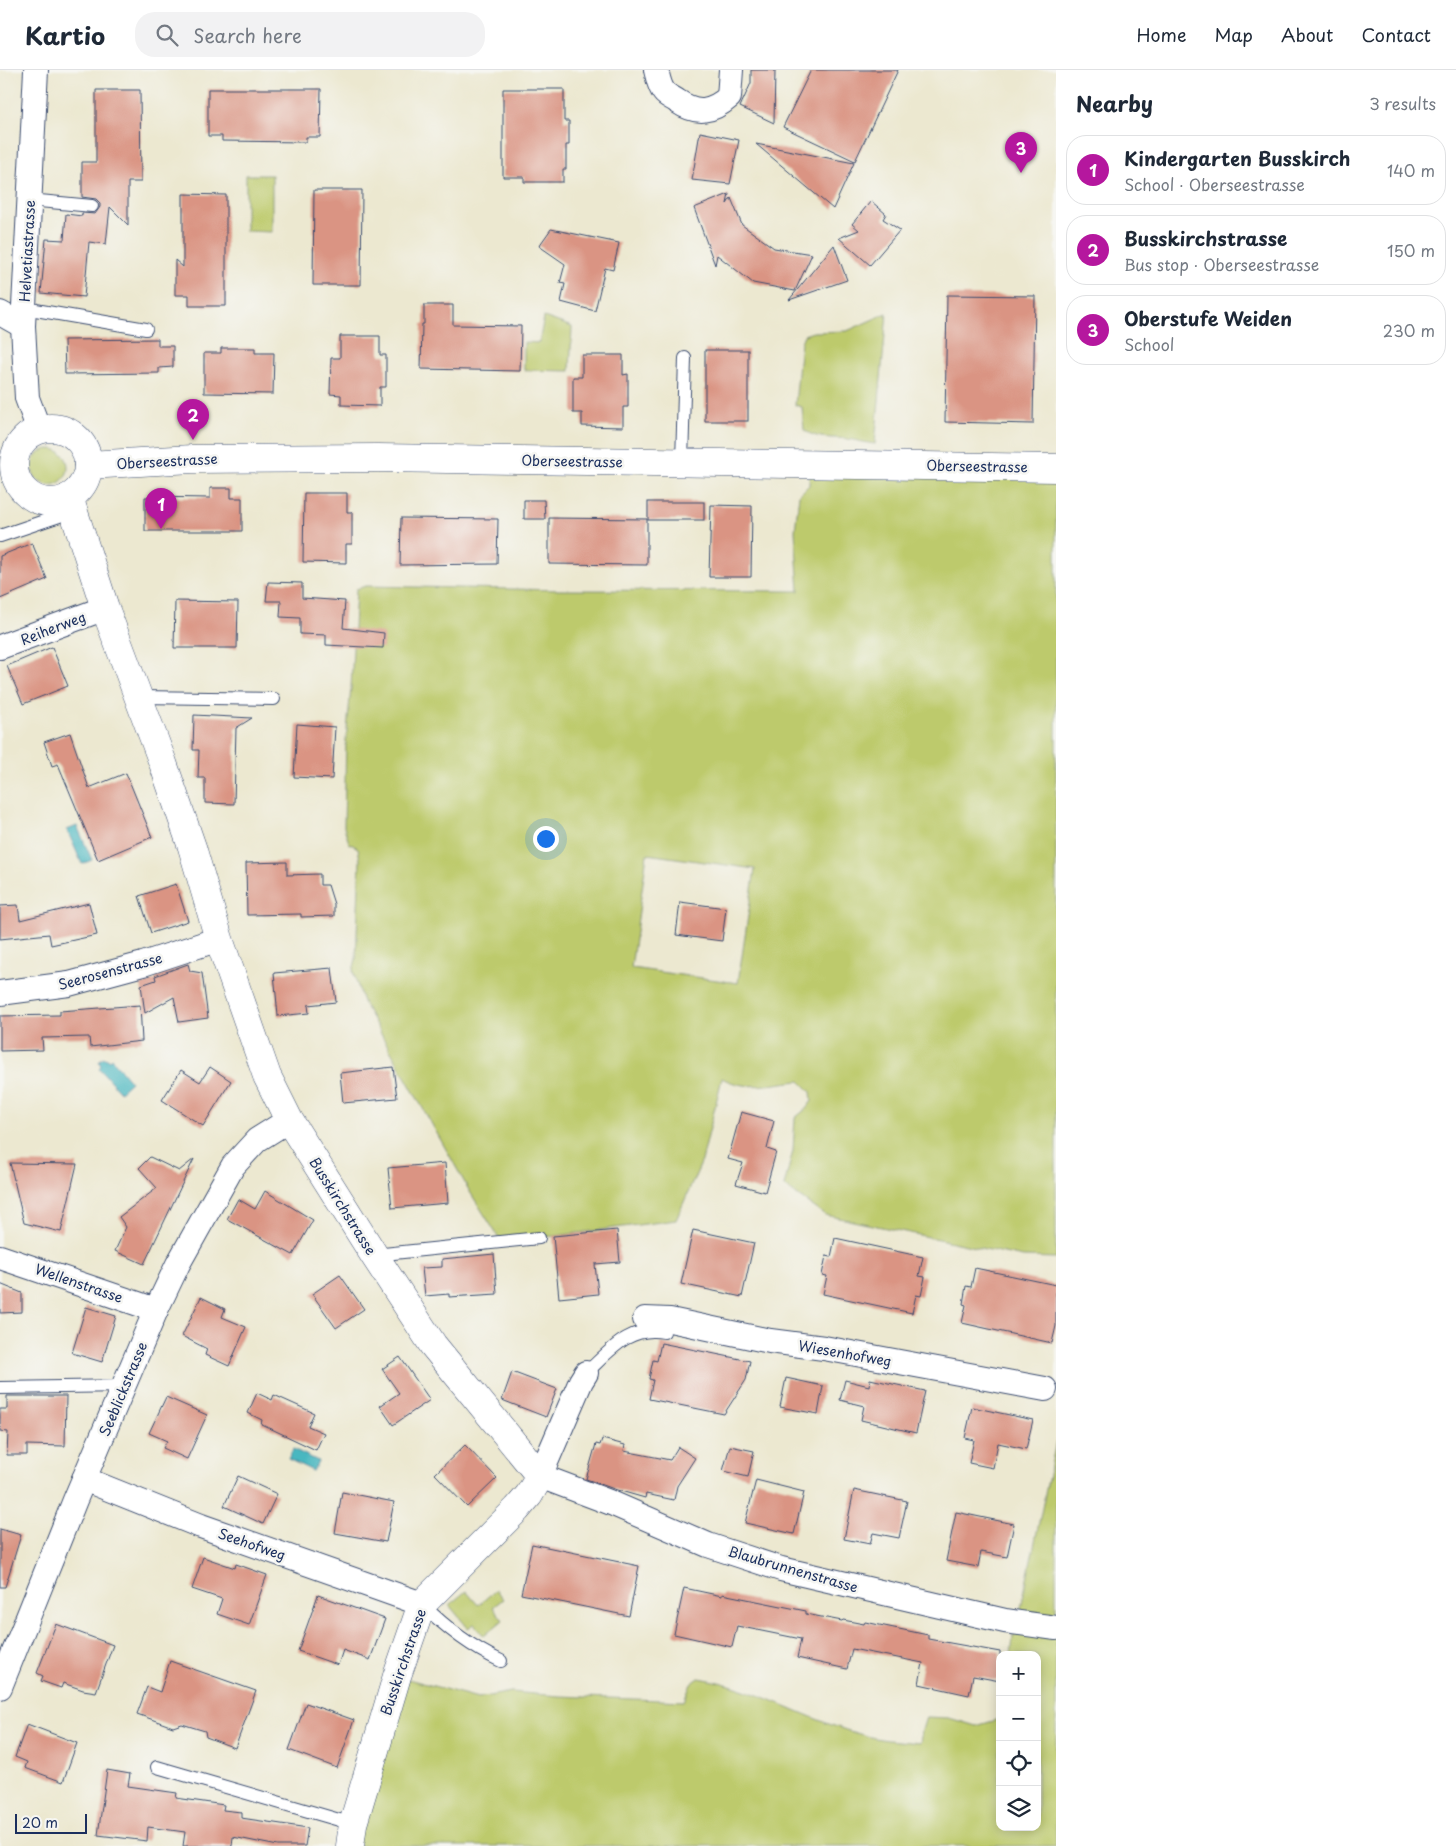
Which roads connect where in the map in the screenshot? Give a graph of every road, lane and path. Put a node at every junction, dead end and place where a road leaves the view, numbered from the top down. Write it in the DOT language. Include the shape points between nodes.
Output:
graph roads {
  1 [pos="36,70"];
  2 [pos="656,70"];
  3 [pos="731,70"];
  4 [pos="29,200"];
  5 [pos="92,206"];
  6 [pos="0,313"];
  7 [pos="24,317"];
  8 [pos="146,329"];
  9 [pos="685,358"];
  10 [pos="39,430"];
  11 [pos="7,454"];
  12 [pos="682,462"];
  13 [pos="88,465"];
  14 [pos="1056,468"];
  15 [pos="71,504"];
  16 [pos="0,536"];
  17 [pos="105,608"];
  18 [pos="0,647"];
  19 [pos="139,697"];
  20 [pos="274,698"];
  21 [pos="219,939"];
  22 [pos="0,993"];
  23 [pos="289,1120"];
  24 [pos="539,1238"];
  25 [pos="1,1254"];
  26 [pos="374,1255"];
  27 [pos="156,1310"];
  28 [pos="655,1325"];
  29 [pos="586,1373"];
  30 [pos="125,1386"];
  31 [pos="0,1388"];
  32 [pos="1045,1389"];
  33 [pos="540,1476"];
  34 [pos="84,1479"];
  35 [pos="422,1604"];
  36 [pos="1056,1628"];
  37 [pos="501,1661"];
  38 [pos="0,1687"];
  39 [pos="157,1767"];
  40 [pos="352,1835"];
  1 -- 4 [label="street, Helvetiastrasse"];
  2 -- 3 [label="street" via="664,92 687,108 702,111 719,106 729,97"];
  4 -- 5 [label="lane"];
  4 -- 7 [label="street, Helvetiastrasse"];
  6 -- 7 [label="street"];
  7 -- 8 [label="lane"];
  7 -- 10 [label="street, Helvetiastrasse" via="27,398"];
  9 -- 12 [label="lane"];
  10 -- 11 [label="street"];
  10 -- 13 [label="street" via="64,430 74,436 83,445"];
  11 -- 15 [label="street" via="24,491 46,502"];
  12 -- 13 [label="street, Oberseestrasse" via="234,458"];
  12 -- 14 [label="street, Oberseestrasse"];
  13 -- 15 [label="street" via="85,480"];
  15 -- 16 [label="lane"];
  15 -- 17 [label="street, Busskirchstrasse"];
  17 -- 18 [label="street, Reiherweg"];
  17 -- 19 [label="street, Busskirchstrasse"];
  19 -- 20 [label="lane"];
  19 -- 21 [label="street, Busskirchstrasse" via="192,847"];
  21 -- 22 [label="street, Seerosenstrasse" via="69,984"];
  21 -- 23 [label="street, Busskirchstrasse" via="267,1076"];
  23 -- 26 [label="street, Busskirchstrasse"];
  23 -- 27 [label="street, Seeblickstrasse" via="257,1140 234,1166 178,1264"];
  24 -- 26 [label="lane"];
  25 -- 27 [label="street, Wellenstrasse"];
  26 -- 33 [label="street, Busskirchstrasse" via="433,1345"];
  27 -- 30 [label="street, Seeblickstrasse"];
  28 -- 29 [label="lane" via="651,1330 627,1337"];
  28 -- 32 [label="street, Wiesenhofweg" via="670,1320 762,1340 824,1348"];
  29 -- 33 [label="street"];
  30 -- 31 [label="lane"];
  30 -- 34 [label="street, Seeblickstrasse"];
  33 -- 35 [label="street, Busskirchstrasse" via="518,1509"];
  33 -- 36 [label="street, Blaubrunnenstrasse" via="708,1545 781,1568 1005,1621"];
  34 -- 35 [label="street, Seehofweg" via="201,1526"];
  34 -- 38 [label="street, Seeblickstrasse"];
  35 -- 37 [label="lane" via="441,1623 480,1652"];
  35 -- 40 [label="street, Busskirchstrasse" via="396,1676"];
  39 -- 40 [label="lane"];
}
